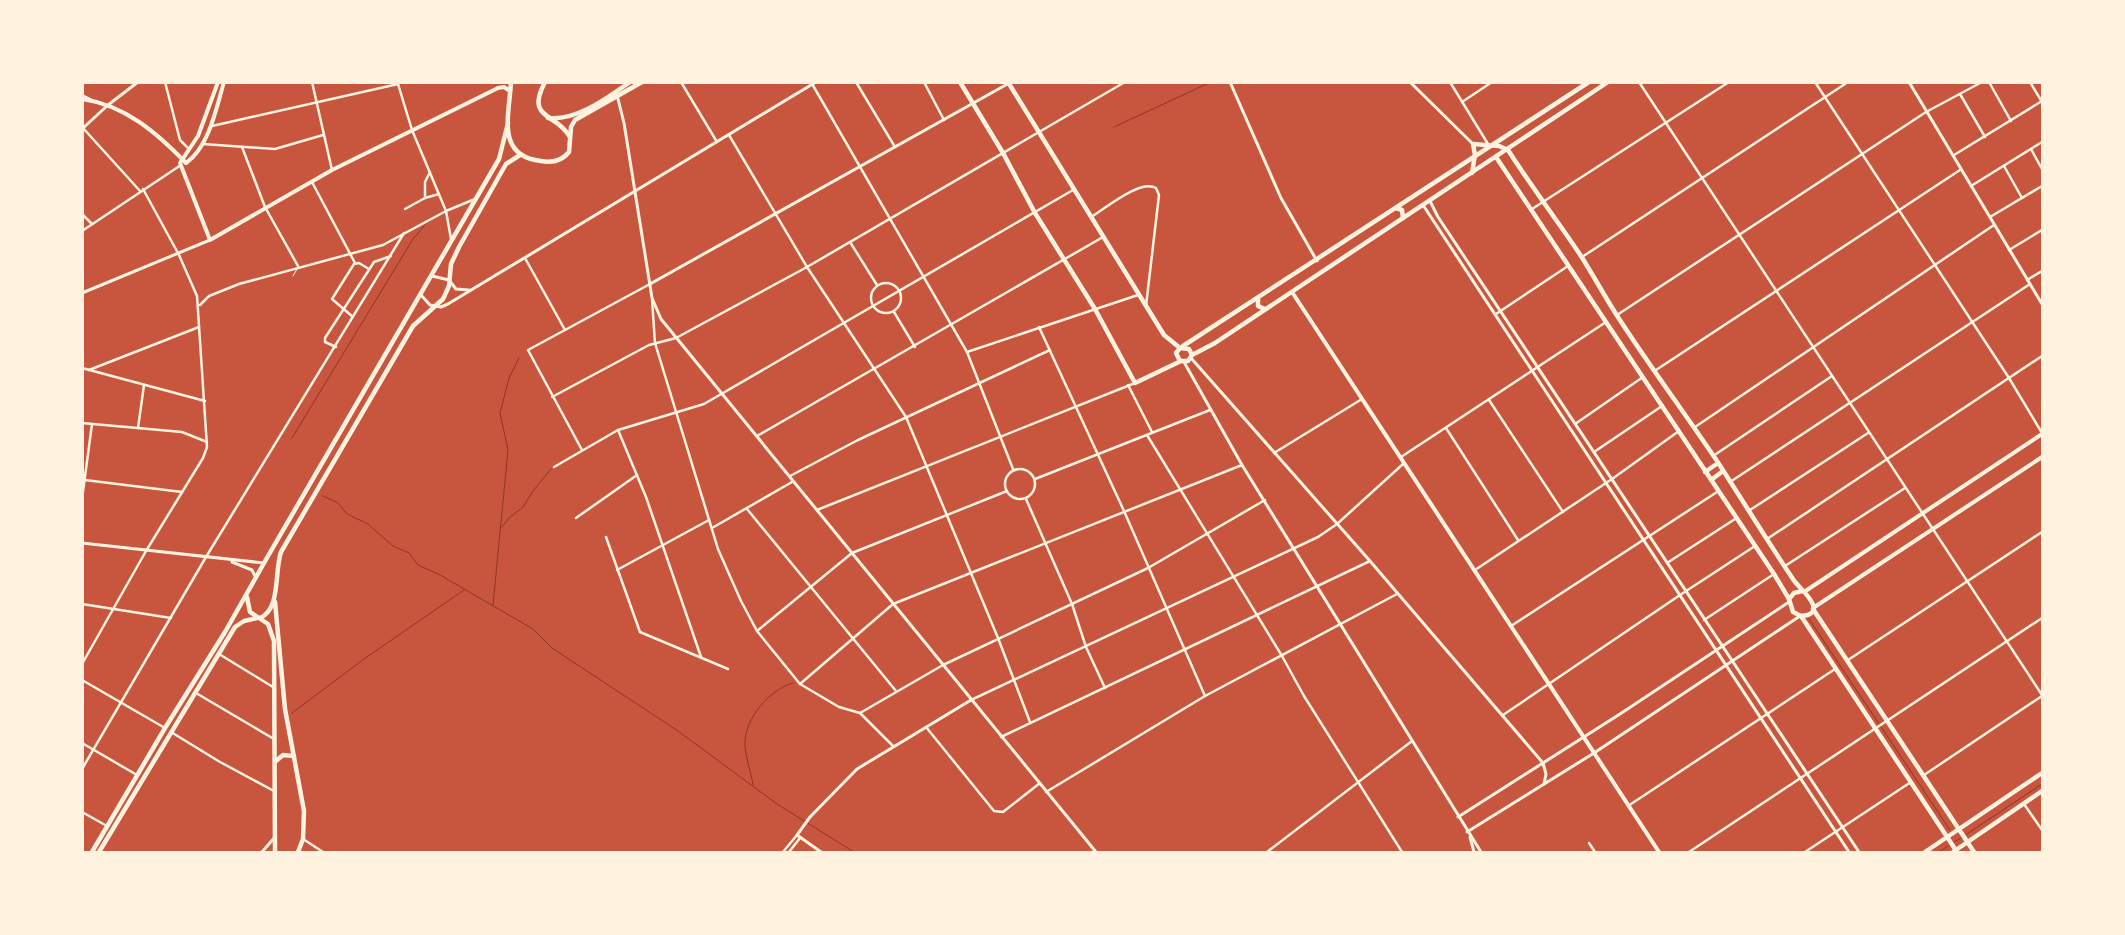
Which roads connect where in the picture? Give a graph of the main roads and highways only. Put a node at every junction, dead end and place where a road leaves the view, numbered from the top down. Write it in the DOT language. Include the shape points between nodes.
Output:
graph roads {
  1 [pos="218,82"];
  2 [pos="224,82"];
  3 [pos="511,82"];
  4 [pos="545,82"];
  5 [pos="630,82"];
  6 [pos="642,82"];
  7 [pos="960,82"];
  8 [pos="1588,82"];
  9 [pos="1608,82"];
  10 [pos="1009,83"];
  11 [pos="510,91"];
  12 [pos="616,94"];
  13 [pos="82,97"];
  14 [pos="548,118"];
  15 [pos="508,123"];
  16 [pos="1504,136"];
  17 [pos="570,138"];
  18 [pos="1489,146"];
  19 [pos="1499,146"];
  20 [pos="1508,150"];
  21 [pos="520,155"];
  22 [pos="1475,155"];
  23 [pos="1498,156"];
  24 [pos="180,163"];
  25 [pos="1472,173"];
  26 [pos="1396,208"];
  27 [pos="1403,218"];
  28 [pos="1292,292"];
  29 [pos="1258,299"];
  30 [pos="1266,309"];
  31 [pos="1181,347"];
  32 [pos="1191,356"];
  33 [pos="1182,362"];
  34 [pos="2042,434"];
  35 [pos="2042,457"];
  36 [pos="1718,463"];
  37 [pos="1723,471"];
  38 [pos="1705,472"];
  39 [pos="1711,480"];
  40 [pos="1803,591"];
  41 [pos="246,596"];
  42 [pos="275,599"];
  43 [pos="1789,600"];
  44 [pos="1813,608"];
  45 [pos="1800,616"];
  46 [pos="258,618"];
  47 [pos="294,756"];
  48 [pos="275,762"];
  49 [pos="2042,774"];
  50 [pos="2042,791"];
  51 [pos="1959,830"];
  52 [pos="1948,838"];
  53 [pos="1967,842"];
  54 [pos="92,852"];
  55 [pos="99,852"];
  56 [pos="275,852"];
  57 [pos="298,852"];
  58 [pos="1658,852"];
  59 [pos="1926,852"];
  60 [pos="1955,852"];
  61 [pos="1974,852"];
  1 -- 24 [label="main road" via="202,126"];
  2 -- 24 [label="main road" via="203,144 197,154 186,163"];
  3 -- 11 [label="main road"];
  4 -- 14 [label="main road" via="537,100"];
  5 -- 12 [label="main road"];
  6 -- 12 [label="main road"];
  7 -- 33 [label="main road" via="1095,309 1135,383"];
  8 -- 16 [label="main road"];
  9 -- 20 [label="main road"];
  10 -- 31 [label="main road" via="1164,335"];
  11 -- 15 [label="main road"];
  11 -- 24 [label="main road" via="504,86 498,88 412,130 311,181 210,240"];
  12 -- 14 [label="main road" via="568,117"];
  12 -- 17 [label="main road" via="575,120"];
  13 -- 24 [label="main road" via="131,117 151,131"];
  14 -- 17 [label="main road" via="562,127"];
  15 -- 21 [label="main road" via="512,146"];
  15 -- 41 [label="main road" via="499,159"];
  16 -- 18 [label="main road"];
  16 -- 19 [label="main road"];
  17 -- 21 [label="main road" via="569,152 560,160 542,161"];
  18 -- 19 [label="main road"];
  18 -- 22 [label="main road"];
  18 -- 22 [label="main road" via="1473,144"];
  19 -- 20 [label="main road"];
  19 -- 23 [label="main road"];
  20 -- 23 [label="main road"];
  20 -- 36 [label="main road"];
  21 -- 42 [label="main road" via="506,164 451,264 446,294 413,326 281,552 276,570"];
  22 -- 25 [label="main road"];
  22 -- 26 [label="main road"];
  23 -- 25 [label="main road"];
  23 -- 38 [label="main road"];
  25 -- 27 [label="main road"];
  26 -- 27 [label="main road" via="1402,210"];
  26 -- 29 [label="main road"];
  27 -- 28 [label="main road"];
  28 -- 30 [label="main road"];
  28 -- 58 [label="main road"];
  29 -- 30 [label="main road" via="1258,306"];
  29 -- 31 [label="main road"];
  30 -- 32 [label="main road"];
  31 -- 32 [label="main road" via="1190,349"];
  31 -- 33 [label="main road" via="1176,354"];
  32 -- 33 [label="main road"];
  34 -- 40 [label="main road"];
  35 -- 44 [label="main road"];
  36 -- 37 [label="main road"];
  36 -- 38 [label="main road"];
  37 -- 39 [label="main road"];
  37 -- 40 [label="main road"];
  38 -- 39 [label="main road"];
  39 -- 43 [label="main road"];
  40 -- 43 [label="main road" via="1794,593"];
  40 -- 44 [label="main road" via="1812,600"];
  41 -- 46 [label="main road" via="248,608"];
  41 -- 54 [label="main road"];
  42 -- 46 [label="main road" via="270,611"];
  42 -- 47 [label="main road" via="285,709"];
  43 -- 45 [label="main road" via="1793,612"];
  44 -- 45 [label="main road" via="1810,613"];
  44 -- 51 [label="main road"];
  45 -- 52 [label="main road"];
  46 -- 48 [label="main road" via="270,628 274,641"];
  46 -- 55 [label="main road" via="235,627"];
  47 -- 48 [label="main road" via="283,756"];
  47 -- 57 [label="main road" via="304,811 303,839"];
  48 -- 56 [label="main road"];
  49 -- 51 [label="main road"];
  50 -- 53 [label="main road"];
  51 -- 52 [label="main road"];
  51 -- 53 [label="main road"];
  52 -- 59 [label="main road"];
  52 -- 60 [label="main road"];
  53 -- 60 [label="main road"];
  53 -- 61 [label="main road"];
}
